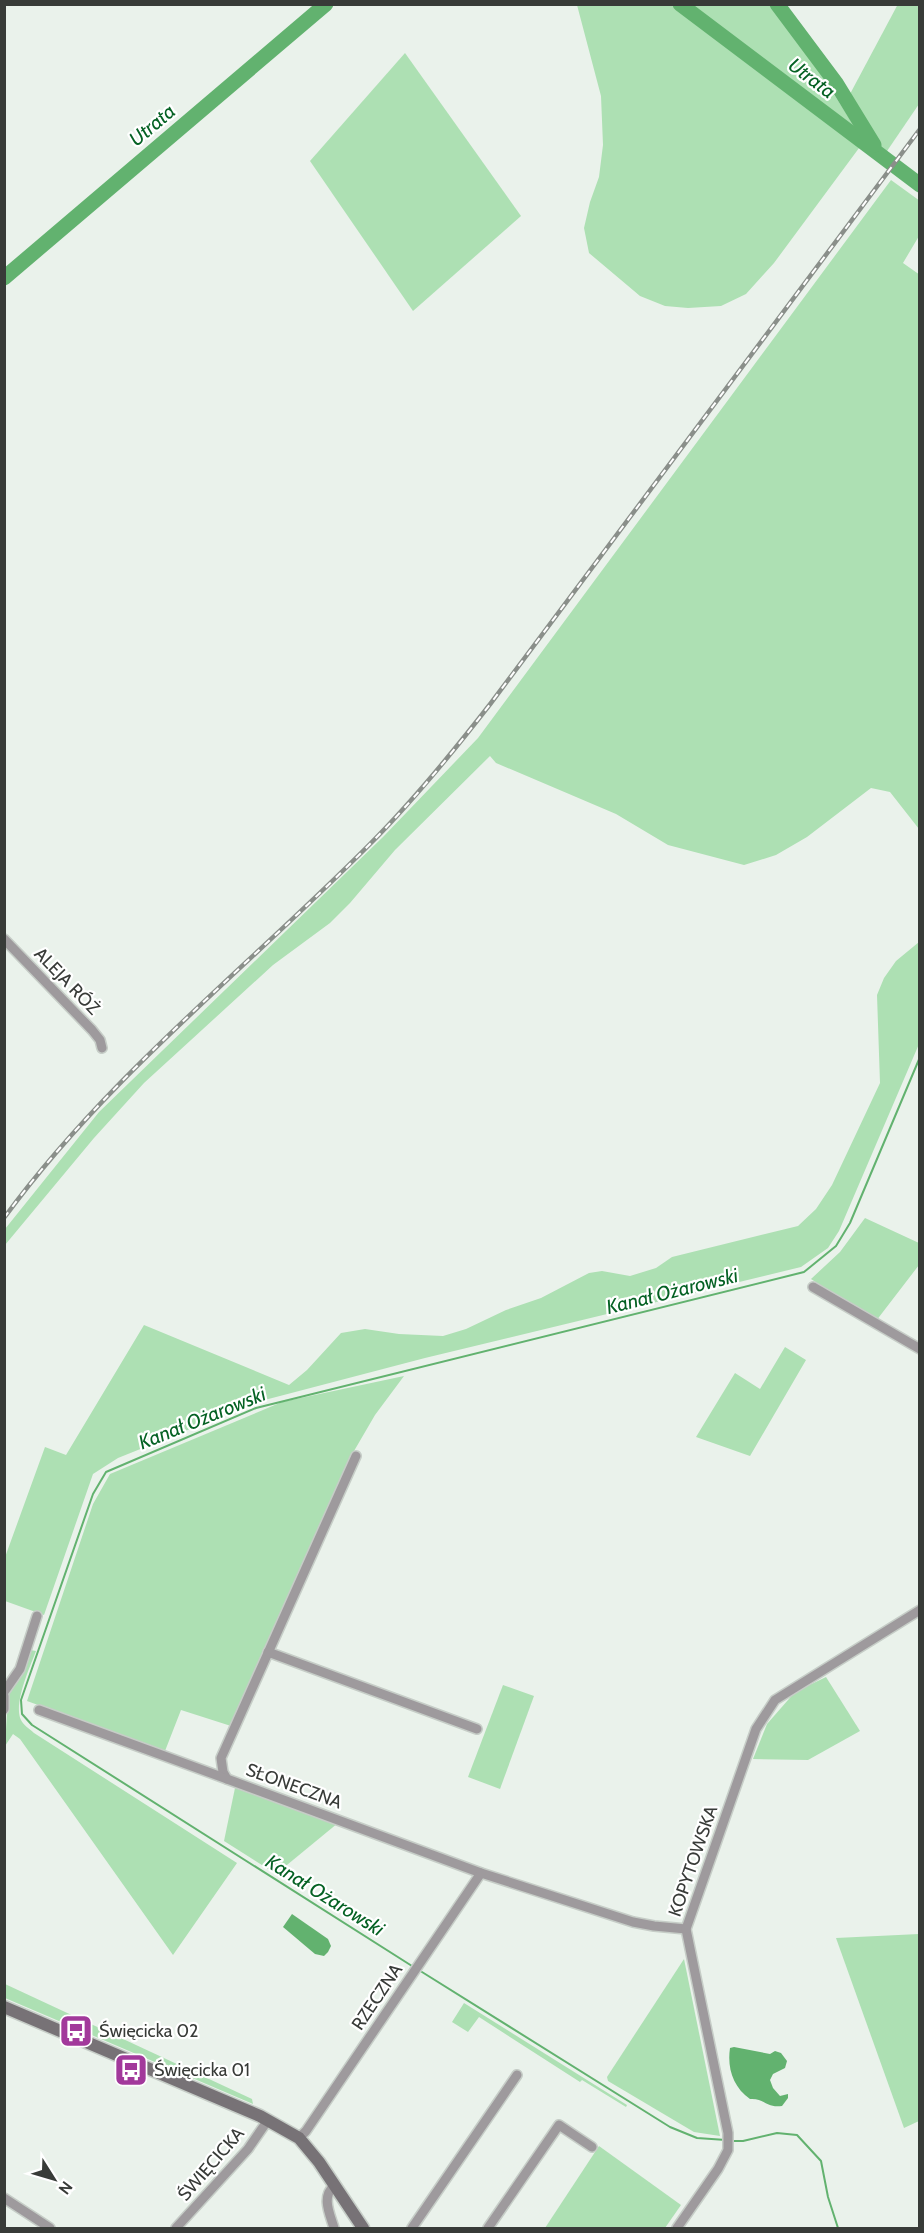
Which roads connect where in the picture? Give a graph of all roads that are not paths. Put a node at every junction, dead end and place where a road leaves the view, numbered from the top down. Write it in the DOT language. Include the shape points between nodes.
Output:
graph roads {
  1 [pos="4,939"];
  2 [pos="102,1048"];
  3 [pos="813,1287"];
  4 [pos="920,1349"];
  5 [pos="356,1456"];
  6 [pos="920,1610"];
  7 [pos="37,1616"];
  8 [pos="268,1652"];
  9 [pos="4,1694"];
  10 [pos="4,1709"];
  11 [pos="39,1710"];
  12 [pos="477,1729"];
  13 [pos="227,1779"];
  14 [pos="481,1873"];
  15 [pos="686,1929"];
  16 [pos="4,2007"];
  17 [pos="517,2075"];
  18 [pos="268,2120"];
  19 [pos="299,2138"];
  20 [pos="591,2147"];
  21 [pos="334,2186"];
  22 [pos="4,2198"];
  23 [pos="50,2229"];
  24 [pos="176,2229"];
  25 [pos="334,2229"];
  26 [pos="363,2229"];
  27 [pos="412,2229"];
  28 [pos="488,2229"];
  29 [pos="676,2229"];
  1 -- 2 [label="street, ALEJA RÓŻ" via="92,1030"];
  3 -- 4 [label="street"];
  5 -- 8 [label="street, SŁONECZNA"];
  6 -- 15 [label="street, KOPYTOWSKA" via="775,1700 756,1729"];
  7 -- 9 [label="street" via="20,1669"];
  8 -- 12 [label="street"];
  8 -- 13 [label="street, SŁONECZNA" via="221,1758"];
  9 -- 10 [label="street"];
  11 -- 13 [label="street"];
  13 -- 14 [label="street, SŁONECZNA"];
  14 -- 15 [label="street, SŁONECZNA" via="633,1922"];
  14 -- 19 [label="street, RZECZNA"];
  15 -- 29 [label="street, KOPYTOWSKA" via="728,2150"];
  16 -- 18 [label="main road"];
  17 -- 27 [label="street"];
  18 -- 19 [label="main road"];
  18 -- 24 [label="street, ŚWIĘCICKA" via="248,2149"];
  19 -- 21 [label="main road"];
  20 -- 28 [label="street" via="559,2125"];
  21 -- 25 [label="street" via="326,2197"];
  21 -- 26 [label="main road"];
  22 -- 23 [label="street"];
}
